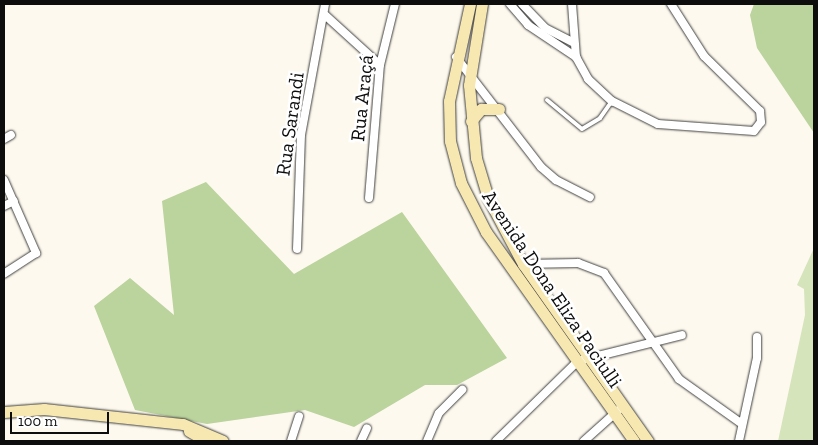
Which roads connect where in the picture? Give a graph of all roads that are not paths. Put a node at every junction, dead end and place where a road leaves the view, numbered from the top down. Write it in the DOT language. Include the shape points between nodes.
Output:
graph roads {
  1 [pos="325,4"];
  2 [pos="395,4"];
  3 [pos="510,4"];
  4 [pos="522,4"];
  5 [pos="572,4"];
  6 [pos="671,4"];
  7 [pos="472,7"];
  8 [pos="324,15"];
  9 [pos="573,42"];
  10 [pos="456,57"];
  11 [pos="576,58"];
  12 [pos="380,65"];
  13 [pos="470,69"];
  14 [pos="547,100"];
  15 [pos="612,101"];
  16 [pos="499,109"];
  17 [pos="471,121"];
  18 [pos="4,180"];
  19 [pos="590,197"];
  20 [pos="369,198"];
  21 [pos="14,201"];
  22 [pos="4,206"];
  23 [pos="297,249"];
  24 [pos="523,264"];
  25 [pos="4,274"];
  26 [pos="682,335"];
  27 [pos="757,337"];
  28 [pos="652,342"];
  29 [pos="583,359"];
  30 [pos="462,390"];
  31 [pos="618,410"];
  32 [pos="4,412"];
  33 [pos="299,416"];
  34 [pos="174,423"];
  35 [pos="742,424"];
  36 [pos="367,428"];
  37 [pos="206,441"];
  38 [pos="223,441"];
  39 [pos="291,441"];
  40 [pos="361,441"];
  41 [pos="427,441"];
  42 [pos="496,441"];
  43 [pos="584,441"];
  44 [pos="634,441"];
  45 [pos="648,441"];
  46 [pos="738,441"];
  1 -- 8 [label="street, Rua Sarandi"];
  2 -- 12 [label="street, Rua Araçá"];
  3 -- 11 [label="street" via="528,25"];
  4 -- 9 [label="street" via="545,28"];
  5 -- 9 [label="street"];
  6 -- 15 [label="street" via="704,56 757,107 762,117 759,127 739,133 658,124"];
  7 -- 10 [label="street, Avenida Dona Eliza Paciulli"];
  7 -- 13 [label="street, Avenida Dona Eliza Paciulli"];
  8 -- 12 [label="street"];
  8 -- 23 [label="street, Rua Sarandi" via="301,135"];
  9 -- 11 [label="street"];
  10 -- 13 [label="street"];
  10 -- 29 [label="street, Avenida Dona Eliza Paciulli" via="449,127 461,183 486,232"];
  11 -- 15 [label="street" via="588,79"];
  12 -- 20 [label="street, Rua Araçá"];
  13 -- 16 [label="street"];
  13 -- 17 [label="street, Avenida Dona Eliza Paciulli"];
  14 -- 15 [label="lane" via="582,129 600,118"];
  16 -- 17 [label="street" via="481,109"];
  16 -- 19 [label="street" via="542,167 556,180"];
  17 -- 24 [label="street, Avenida Dona Eliza Paciulli" via="488,198"];
  18 -- 21 [label="street"];
  21 -- 22 [label="street"];
  21 -- 25 [label="street" via="36,253"];
  24 -- 28 [label="street" via="578,262 596,267"];
  24 -- 29 [label="street, Avenida Dona Eliza Paciulli"];
  26 -- 28 [label="street"];
  27 -- 35 [label="street" via="757,358"];
  28 -- 29 [label="street"];
  28 -- 35 [label="street" via="686,387"];
  29 -- 31 [label="street, Avenida Dona Eliza Paciulli"];
  29 -- 42 [label="street"];
  30 -- 41 [label="street" via="440,413"];
  31 -- 43 [label="street"];
  31 -- 44 [label="street, Avenida Dona Eliza Paciulli"];
  31 -- 45 [label="street, Avenida Dona Eliza Paciulli"];
  32 -- 34 [label="street" via="30,408"];
  33 -- 39 [label="street"];
  34 -- 37 [label="street"];
  34 -- 38 [label="street"];
  35 -- 46 [label="street"];
  36 -- 40 [label="street"];
}
